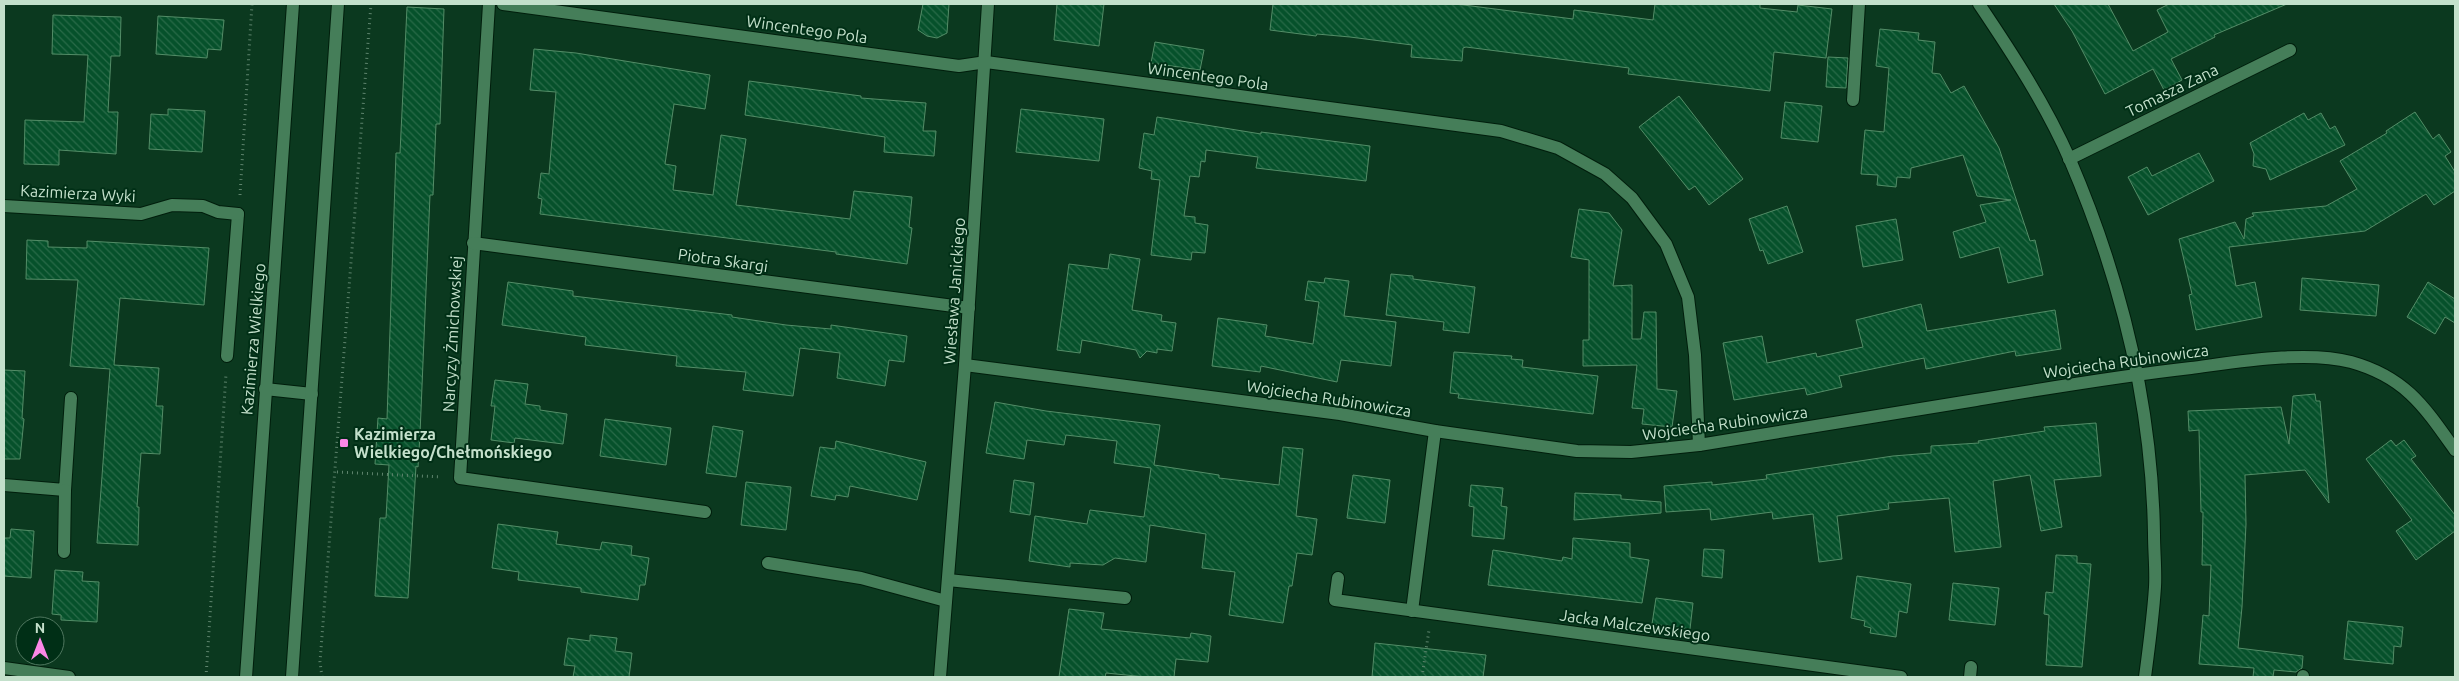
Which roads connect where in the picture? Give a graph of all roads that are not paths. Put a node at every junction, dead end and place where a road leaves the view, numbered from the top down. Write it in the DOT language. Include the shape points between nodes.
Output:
graph roads {
  1 [pos="293,4"];
  2 [pos="338,4"];
  3 [pos="489,4"];
  4 [pos="503,4"];
  5 [pos="988,4"];
  6 [pos="1859,4"];
  7 [pos="1978,4"];
  8 [pos="2290,50"];
  9 [pos="986,62"];
  10 [pos="1853,100"];
  11 [pos="2069,159"];
  12 [pos="4,206"];
  13 [pos="473,243"];
  14 [pos="969,308"];
  15 [pos="227,356"];
  16 [pos="965,365"];
  17 [pos="2138,373"];
  18 [pos="265,389"];
  19 [pos="312,394"];
  20 [pos="71,398"];
  21 [pos="1435,432"];
  22 [pos="1699,445"];
  23 [pos="2455,450"];
  24 [pos="4,485"];
  25 [pos="65,490"];
  26 [pos="705,512"];
  27 [pos="64,552"];
  28 [pos="768,563"];
  29 [pos="1338,578"];
  30 [pos="948,580"];
  31 [pos="1125,598"];
  32 [pos="946,601"];
  33 [pos="1412,610"];
  34 [pos="4,668"];
  35 [pos="1852,674"];
  36 [pos="69,677"];
  37 [pos="246,677"];
  38 [pos="292,677"];
  39 [pos="940,677"];
  40 [pos="1901,677"];
  41 [pos="2145,677"];
  1 -- 18 [label="street, Kazimierza Wielkiego"];
  2 -- 19 [label="street"];
  3 -- 13 [label="street, Narcyzy Żmichowskiej"];
  4 -- 9 [label="street, Wincentego Pola" via="959,66"];
  5 -- 9 [label="street, Wiesława Janickiego"];
  6 -- 10 [label="street"];
  7 -- 11 [label="street" via="2017,60"];
  8 -- 11 [label="street, Tomasza Zana"];
  9 -- 14 [label="street, Wiesława Janickiego"];
  9 -- 22 [label="street, Wincentego Pola" via="1501,130 1558,148 1604,174 1632,198 1666,244 1688,297 1695,356"];
  11 -- 17 [label="street" via="2101,239"];
  12 -- 15 [label="street, Kazimierza Wyki" via="141,214 172,205 203,206 218,212 238,214"];
  13 -- 14 [label="street, Piotra Skargi"];
  13 -- 26 [label="street, Narcyzy Żmichowskiej" via="460,478"];
  14 -- 16 [label="street, Wiesława Janickiego"];
  16 -- 21 [label="street, Wojciecha Rubinowicza" via="1340,414"];
  16 -- 30 [label="street, Wiesława Janickiego"];
  17 -- 22 [label="street, Wojciecha Rubinowicza"];
  17 -- 23 [label="street, Wojciecha Rubinowicza" via="2308,358 2348,362 2400,384 2426,407"];
  17 -- 41 [label="street" via="2153,490 2155,586"];
  18 -- 19 [label="street"];
  18 -- 37 [label="street, Kazimierza Wielkiego"];
  19 -- 38 [label="street"];
  20 -- 25 [label="street"];
  21 -- 22 [label="street, Wojciecha Rubinowicza" via="1577,451 1631,452"];
  21 -- 33 [label="street"];
  24 -- 25 [label="street"];
  25 -- 27 [label="street"];
  28 -- 32 [label="street" via="861,578"];
  29 -- 33 [label="street, Jacka Malczewskiego" via="1335,600"];
  30 -- 31 [label="street"];
  30 -- 32 [label="street, Wiesława Janickiego"];
  32 -- 39 [label="street, Wiesława Janickiego"];
  33 -- 35 [label="street, Jacka Malczewskiego"];
  34 -- 36 [label="street"];
  35 -- 40 [label="street, Jacka Malczewskiego"];
}
